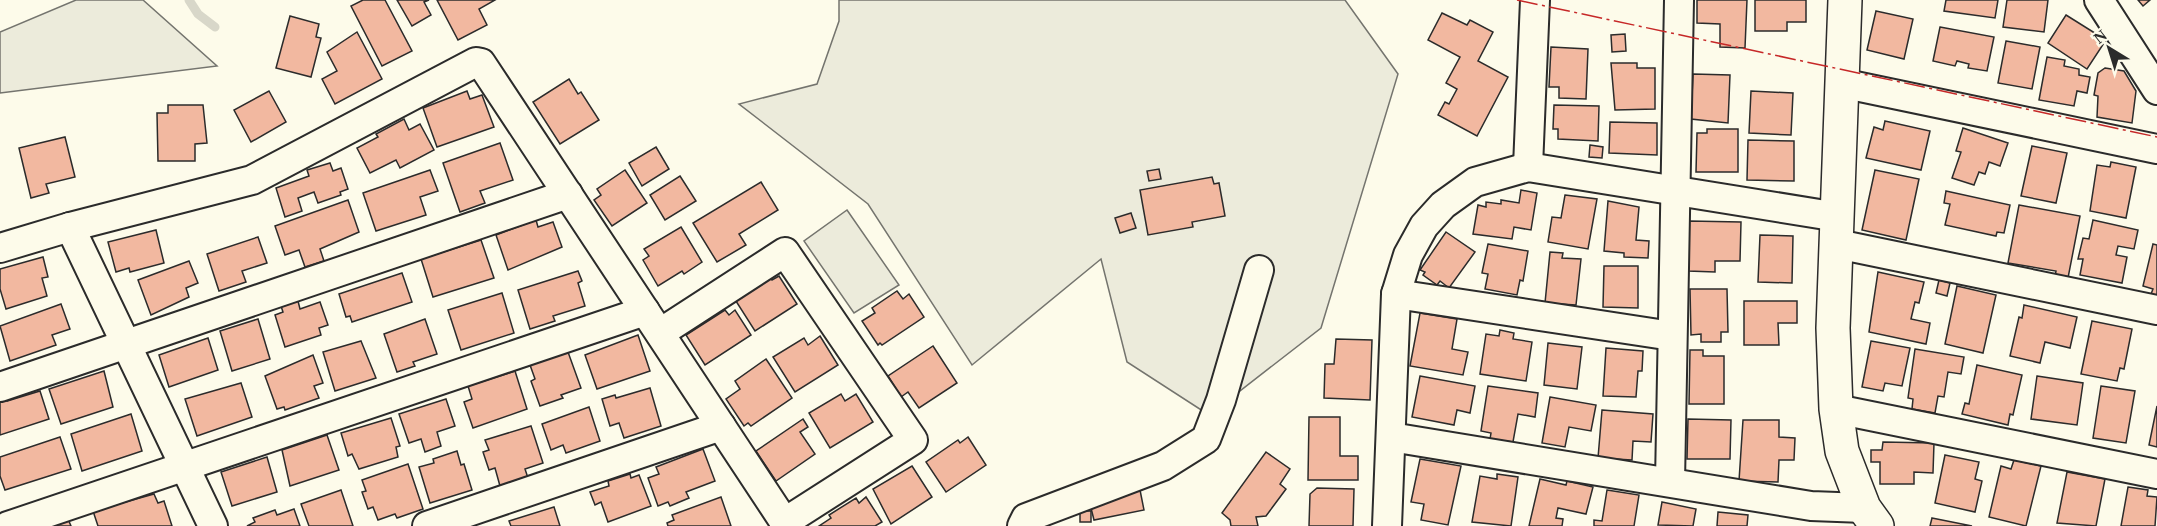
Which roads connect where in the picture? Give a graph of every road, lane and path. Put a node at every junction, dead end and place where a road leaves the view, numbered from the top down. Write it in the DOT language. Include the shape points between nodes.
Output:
graph roads {
  1 [pos="1535,0"];
  2 [pos="1680,0"];
  3 [pos="1845,0"];
  4 [pos="2099,0"];
  5 [pos="1841,83"];
  6 [pos="2157,90"];
  7 [pos="2157,149"];
  8 [pos="1528,167"];
  9 [pos="1676,192"];
  10 [pos="568,194"];
  11 [pos="70,227"];
  12 [pos="1837,230"];
  13 [pos="0,248"];
  14 [pos="1259,270"];
  15 [pos="1396,294"];
  16 [pos="2157,310"];
  17 [pos="653,322"];
  18 [pos="1672,336"];
  19 [pos="126,344"];
  20 [pos="0,387"];
  21 [pos="1836,409"];
  22 [pos="721,426"];
  23 [pos="1391,437"];
  24 [pos="185,467"];
  25 [pos="2157,474"];
  26 [pos="1670,483"];
  27 [pos="1871,517"];
  28 [pos="786,524"];
  29 [pos="8,526"];
  30 [pos="213,526"];
  31 [pos="427,526"];
  32 [pos="1022,526"];
  33 [pos="1387,526"];
  1 -- 8 [label="street"];
  2 -- 9 [label="street"];
  3 -- 5 [label="street"];
  4 -- 6 [label="street"];
  5 -- 7 [label="street"];
  5 -- 12 [label="street"];
  8 -- 9 [label="street"];
  8 -- 15 [label="street" via="1474,182 1443,205 1408,255"];
  9 -- 12 [label="street"];
  9 -- 18 [label="street"];
  10 -- 11 [label="street" via="482,63 476,62 252,180"];
  10 -- 17 [label="street"];
  10 -- 19 [label="street"];
  11 -- 13 [label="street"];
  11 -- 19 [label="street"];
  12 -- 16 [label="street"];
  12 -- 21 [label="street" via="1833,328"];
  14 -- 32 [label="street" via="1206,439 1163,465 1026,518"];
  15 -- 18 [label="street"];
  15 -- 23 [label="street"];
  17 -- 22 [label="street"];
  17 -- 24 [label="street"];
  17 -- 28 [label="street" via="785,252 914,440"];
  18 -- 26 [label="street"];
  19 -- 20 [label="street"];
  19 -- 24 [label="street"];
  21 -- 25 [label="street"];
  21 -- 27 [label="street" via="1842,451"];
  22 -- 28 [label="street"];
  22 -- 31 [label="street"];
  23 -- 26 [label="street"];
  23 -- 33 [label="street"];
  24 -- 29 [label="street"];
  24 -- 30 [label="street"];
  26 -- 27 [label="street"];
}
